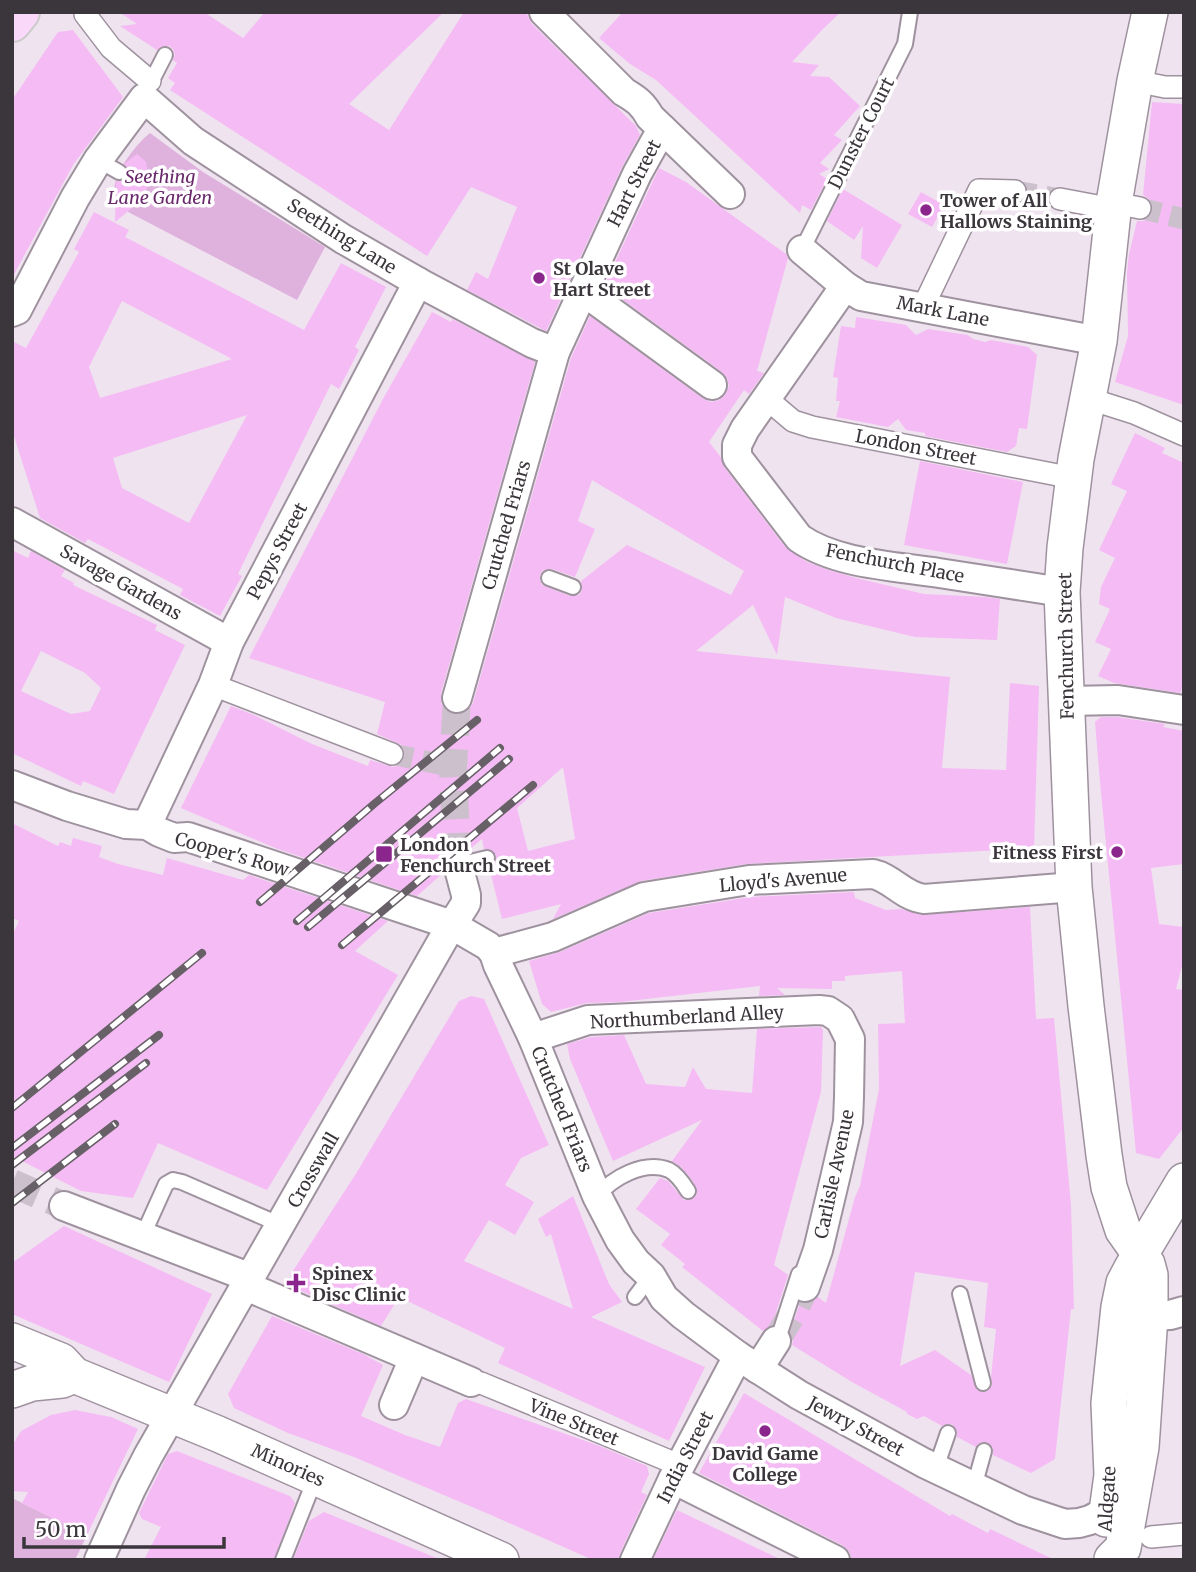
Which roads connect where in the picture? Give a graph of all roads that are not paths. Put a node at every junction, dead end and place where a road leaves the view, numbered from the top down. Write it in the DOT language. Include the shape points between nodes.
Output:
graph roads {
  1 [pos="20,12"];
  2 [pos="544,12"];
  3 [pos="910,12"];
  4 [pos="1150,12"];
  5 [pos="85,14"];
  6 [pos="12,22"];
  7 [pos="165,55"];
  8 [pos="1135,81"];
  9 [pos="1184,87"];
  10 [pos="147,90"];
  11 [pos="662,129"];
  12 [pos="1016,191"];
  13 [pos="721,193"];
  14 [pos="1060,199"];
  15 [pos="1122,207"];
  16 [pos="802,250"];
  17 [pos="418,282"];
  18 [pos="845,286"];
  19 [pos="583,291"];
  20 [pos="923,307"];
  21 [pos="12,312"];
  22 [pos="1100,341"];
  23 [pos="555,352"];
  24 [pos="712,385"];
  25 [pos="1087,398"];
  26 [pos="762,406"];
  27 [pos="1184,435"];
  28 [pos="1073,478"];
  29 [pos="12,522"];
  30 [pos="550,578"];
  31 [pos="573,587"];
  32 [pos="1062,593"];
  33 [pos="229,642"];
  34 [pos="213,685"];
  35 [pos="457,698"];
  36 [pos="1067,701"];
  37 [pos="1184,710"];
  38 [pos="392,754"];
  39 [pos="12,785"];
  40 [pos="147,825"];
  41 [pos="487,858"];
  42 [pos="457,864"];
  43 [pos="1074,887"];
  44 [pos="452,925"];
  45 [pos="495,953"];
  46 [pos="840,1019"];
  47 [pos="533,1038"];
  48 [pos="848,1122"];
  49 [pos="1184,1181"];
  50 [pos="688,1191"];
  51 [pos="597,1196"];
  52 [pos="1113,1200"];
  53 [pos="64,1206"];
  54 [pos="281,1225"];
  55 [pos="143,1235"];
  56 [pos="1140,1255"];
  57 [pos="641,1278"];
  58 [pos="249,1282"];
  59 [pos="805,1287"];
  60 [pos="960,1293"];
  61 [pos="1167,1314"];
  62 [pos="777,1339"];
  63 [pos="12,1341"];
  64 [pos="414,1357"];
  65 [pos="748,1363"];
  66 [pos="74,1375"];
  67 [pos="978,1375"];
  68 [pos="476,1383"];
  69 [pos="12,1390"];
  70 [pos="394,1405"];
  71 [pos="172,1415"];
  72 [pos="948,1433"];
  73 [pos="984,1451"];
  74 [pos="936,1468"];
  75 [pos="670,1470"];
  76 [pos="316,1478"];
  77 [pos="974,1487"];
  78 [pos="1107,1511"];
  79 [pos="1184,1534"];
  80 [pos="1151,1537"];
  81 [pos="99,1560"];
  82 [pos="283,1560"];
  83 [pos="501,1560"];
  84 [pos="635,1560"];
  85 [pos="835,1560"];
  86 [pos="1112,1560"];
  1 -- 6 [label="main road"];
  2 -- 11 [label="street" via="624,92 643,105"];
  3 -- 16 [label="lane, Dunster Court" via="905,44"];
  4 -- 8 [label="street, Fenchurch Street"];
  5 -- 10 [label="street, Seething Lane"];
  7 -- 10 [label="lane"];
  8 -- 9 [label="street"];
  8 -- 15 [label="street, Fenchurch Street"];
  10 -- 17 [label="street, Seething Lane" via="193,141"];
  10 -- 21 [label="street" via="108,166 75,198"];
  11 -- 13 [label="street"];
  11 -- 19 [label="street, Hart Street"];
  12 -- 20 [label="street" via="979,190"];
  14 -- 15 [label="street"];
  15 -- 22 [label="street, Fenchurch Street"];
  16 -- 18 [label="street, Mark Lane"];
  17 -- 23 [label="street, Seething Lane"];
  17 -- 33 [label="street, Pepys Street"];
  18 -- 20 [label="street, Mark Lane" via="861,296"];
  18 -- 26 [label="street"];
  19 -- 23 [label="street, Hart Street"];
  19 -- 24 [label="street"];
  20 -- 22 [label="street, Mark Lane"];
  22 -- 25 [label="street, Fenchurch Street"];
  23 -- 35 [label="street, Crutched Friars" via="501,560"];
  25 -- 27 [label="street"];
  25 -- 28 [label="street, Fenchurch Street"];
  26 -- 28 [label="street, London Street" via="811,427"];
  26 -- 32 [label="street, Fenchurch Place" via="737,445 737,457 799,538 811,546 868,562"];
  28 -- 32 [label="street, Fenchurch Street"];
  29 -- 33 [label="street, Savage Gardens"];
  30 -- 31 [label="lane"];
  32 -- 36 [label="street, Fenchurch Street"];
  33 -- 34 [label="street, Pepys Street"];
  34 -- 38 [label="street"];
  34 -- 40 [label="street, Pepys Street"];
  36 -- 37 [label="street" via="1118,700"];
  36 -- 43 [label="street, Fenchurch Street"];
  39 -- 40 [label="street, Cooper's Row" via="126,824"];
  40 -- 44 [label="street, Cooper's Row" via="174,838 188,837"];
  41 -- 42 [label="lane"];
  42 -- 44 [label="street" via="466,904"];
  43 -- 45 [label="street, Lloyd's Avenue" via="923,899 873,874 749,880 644,897 553,937"];
  43 -- 52 [label="street, Fenchurch Street"];
  44 -- 45 [label="street, Cooper's Row"];
  44 -- 54 [label="street, Crosswall"];
  45 -- 47 [label="street, Crutched Friars"];
  46 -- 47 [label="street, Northumberland Alley" via="819,1010 588,1020"];
  46 -- 48 [label="street, Carlisle Avenue" via="850,1039"];
  47 -- 51 [label="street, Crutched Friars"];
  48 -- 59 [label="street, Carlisle Avenue"];
  48 -- 62 [label="lane"];
  49 -- 56 [label="street"];
  50 -- 51 [label="lane" via="670,1171 655,1167 619,1178"];
  51 -- 57 [label="street, Crutched Friars"];
  52 -- 56 [label="street, Aldgate" via="1123,1230"];
  53 -- 55 [label="street, Vine Street"];
  54 -- 55 [label="lane" via="173,1180 166,1184"];
  54 -- 58 [label="street, Crosswall"];
  55 -- 58 [label="street, Vine Street"];
  56 -- 61 [label="street, Aldgate"];
  56 -- 78 [label="street, Aldgate" via="1124,1283 1119,1307 1109,1403 1112,1475"];
  57 -- 65 [label="street, Jewry Street"];
  58 -- 64 [label="street, Vine Street"];
  58 -- 71 [label="street, Crosswall"];
  60 -- 67 [label="lane"];
  61 -- 86 [label="street, Aldgate" via="1124,1548"];
  62 -- 65 [label="street"];
  63 -- 66 [label="street, Minories" via="61,1361"];
  64 -- 68 [label="street, Vine Street"];
  64 -- 70 [label="street"];
  65 -- 74 [label="street, Jewry Street"];
  65 -- 75 [label="street, India Street"];
  66 -- 69 [label="street"];
  66 -- 71 [label="street, Minories"];
  68 -- 75 [label="street, Vine Street"];
  71 -- 76 [label="street, Minories"];
  71 -- 81 [label="street, Crosswall"];
  72 -- 74 [label="lane"];
  73 -- 77 [label="lane"];
  74 -- 77 [label="street, Jewry Street"];
  75 -- 84 [label="street, India Street"];
  75 -- 85 [label="street, Vine Street"];
  76 -- 82 [label="lane"];
  76 -- 83 [label="street, Minories"];
  77 -- 78 [label="street, Jewry Street" via="1065,1524 1090,1520"];
  78 -- 86 [label="street, Aldgate" via="1104,1544"];
  79 -- 80 [label="street"];
}
